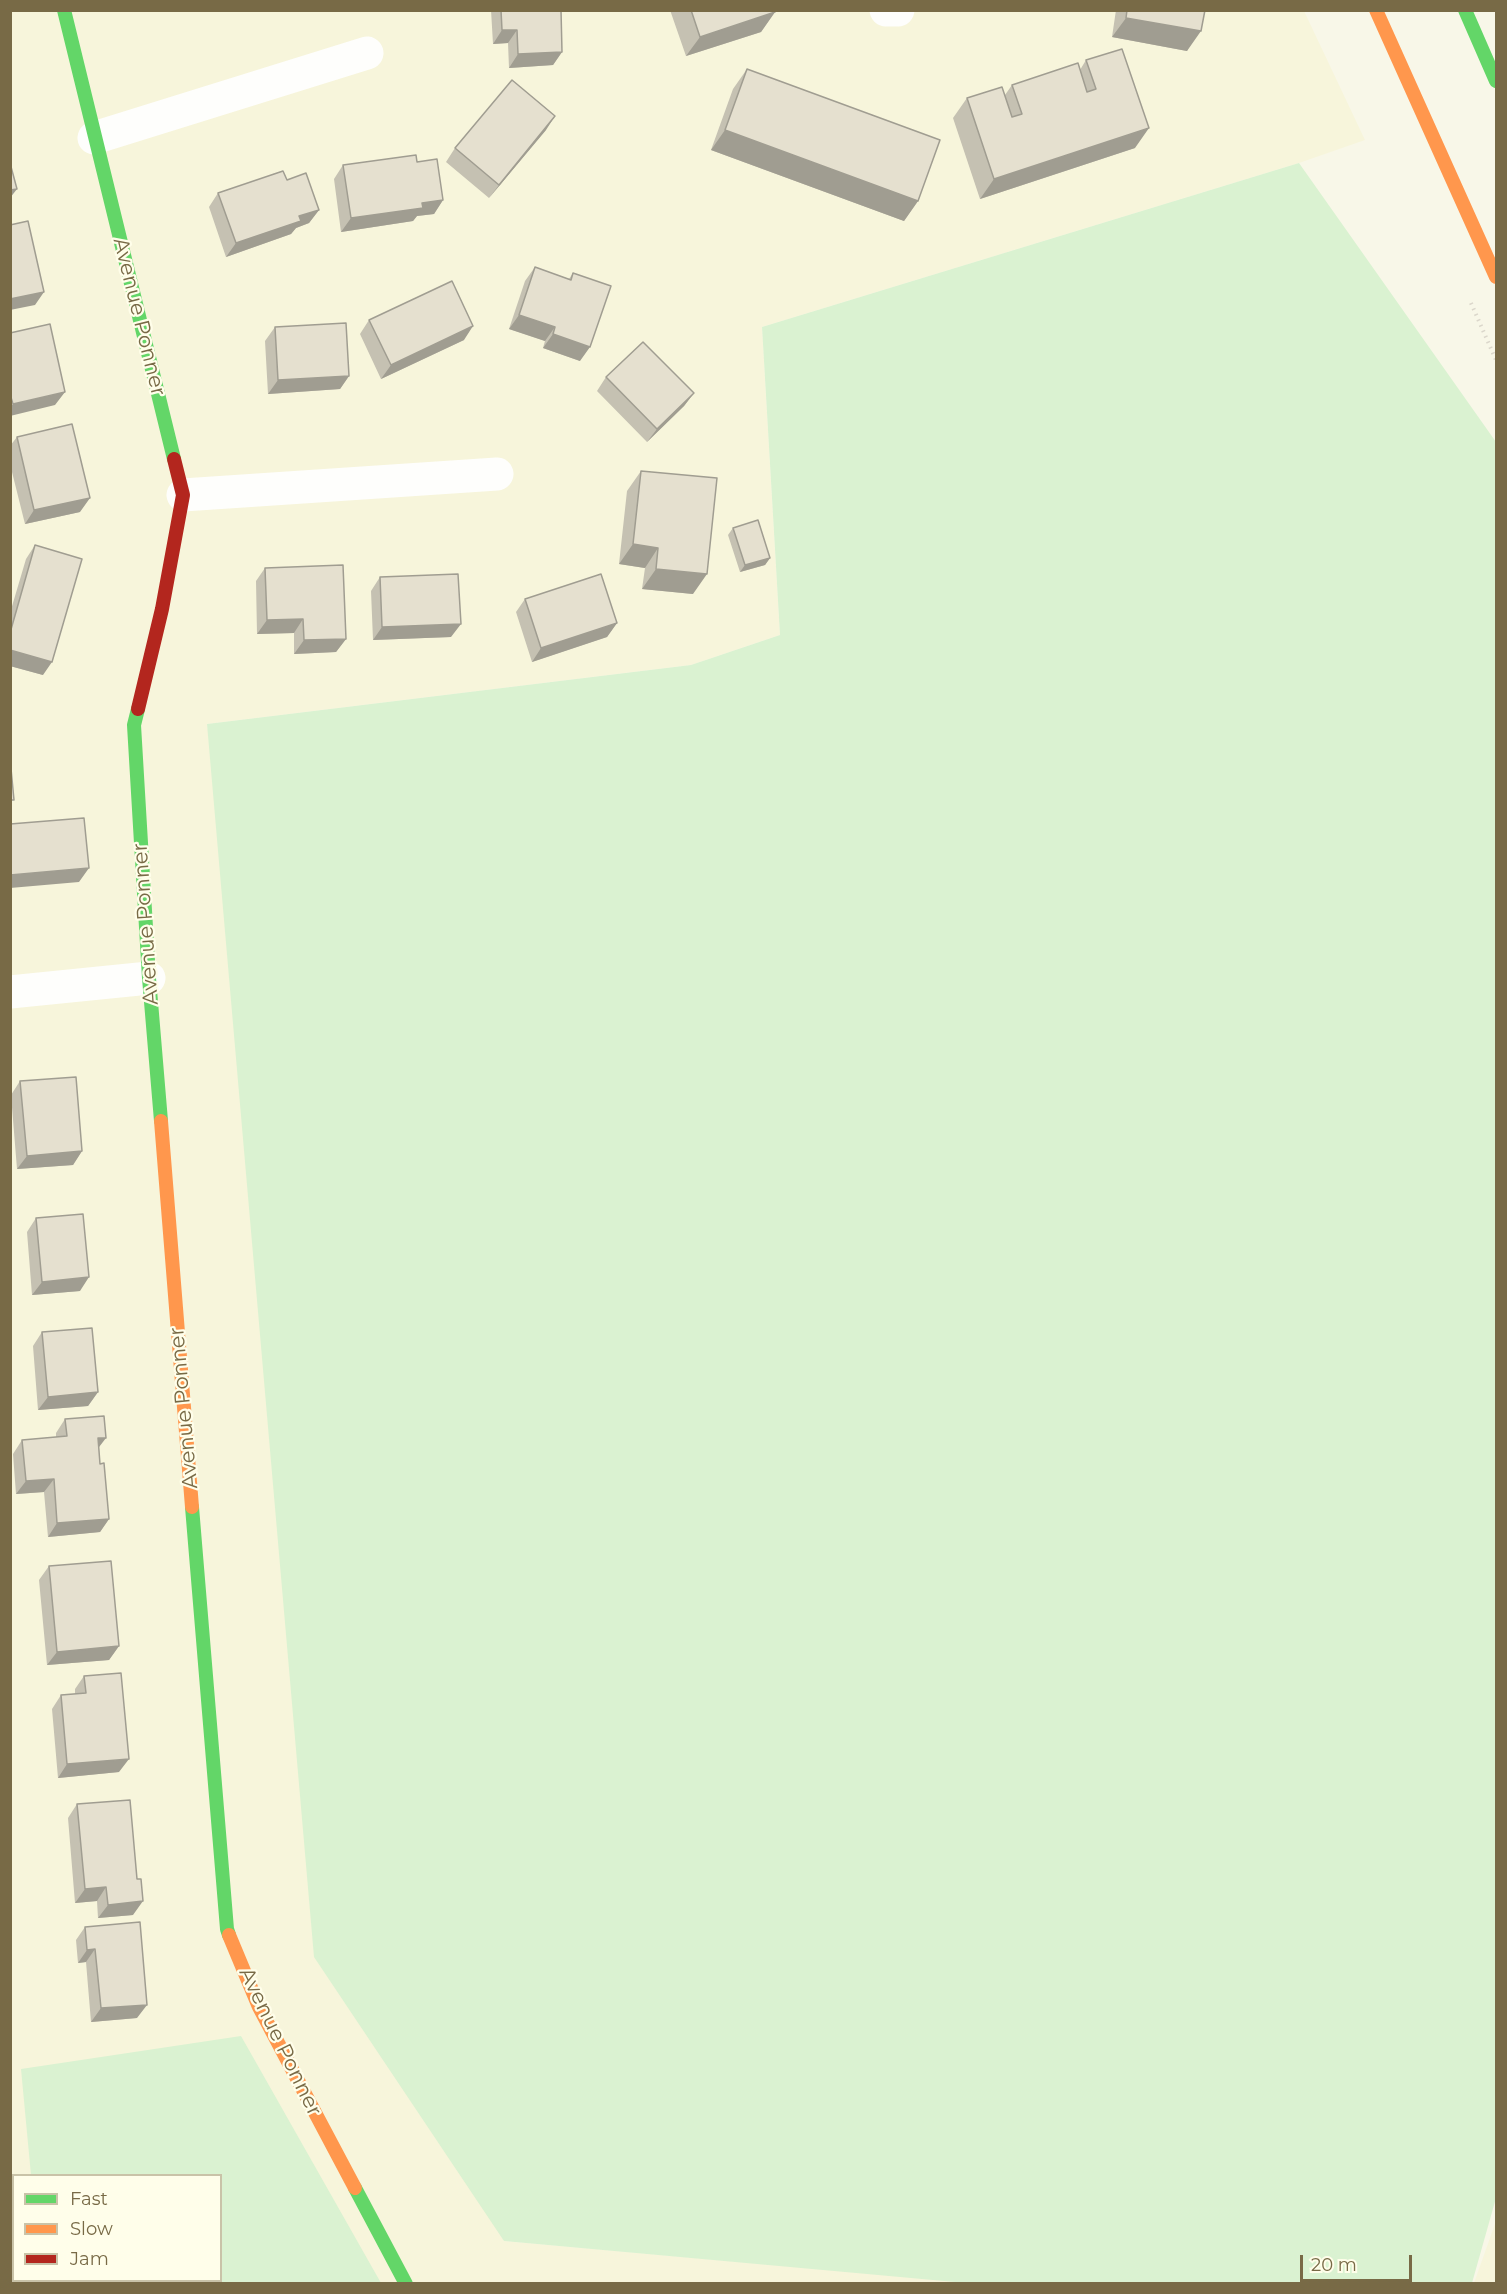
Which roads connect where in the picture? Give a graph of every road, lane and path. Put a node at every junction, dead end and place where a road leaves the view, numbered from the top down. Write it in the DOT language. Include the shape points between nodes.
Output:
graph roads {
  1 [pos="64,10"];
  2 [pos="886,10"];
  3 [pos="898,10"];
  4 [pos="1376,10"];
  5 [pos="1465,10"];
  6 [pos="367,53"];
  7 [pos="1497,81"];
  8 [pos="94,138"];
  9 [pos="1497,277"];
  10 [pos="497,474"];
  11 [pos="183,495"];
  12 [pos="149,978"];
  13 [pos="10,992"];
  14 [pos="406,2283"];
  1 -- 8 [label="street, Avenue Ponner"];
  2 -- 3 [label="street"];
  4 -- 9 [label="street"];
  5 -- 7 [label="street"];
  6 -- 8 [label="street"];
  8 -- 11 [label="street, Avenue Ponner"];
  10 -- 11 [label="street"];
  11 -- 12 [label="street, Avenue Ponner" via="162,609 134,725"];
  12 -- 13 [label="street"];
  12 -- 14 [label="street, Avenue Ponner" via="227,1929 259,2007"];
}
